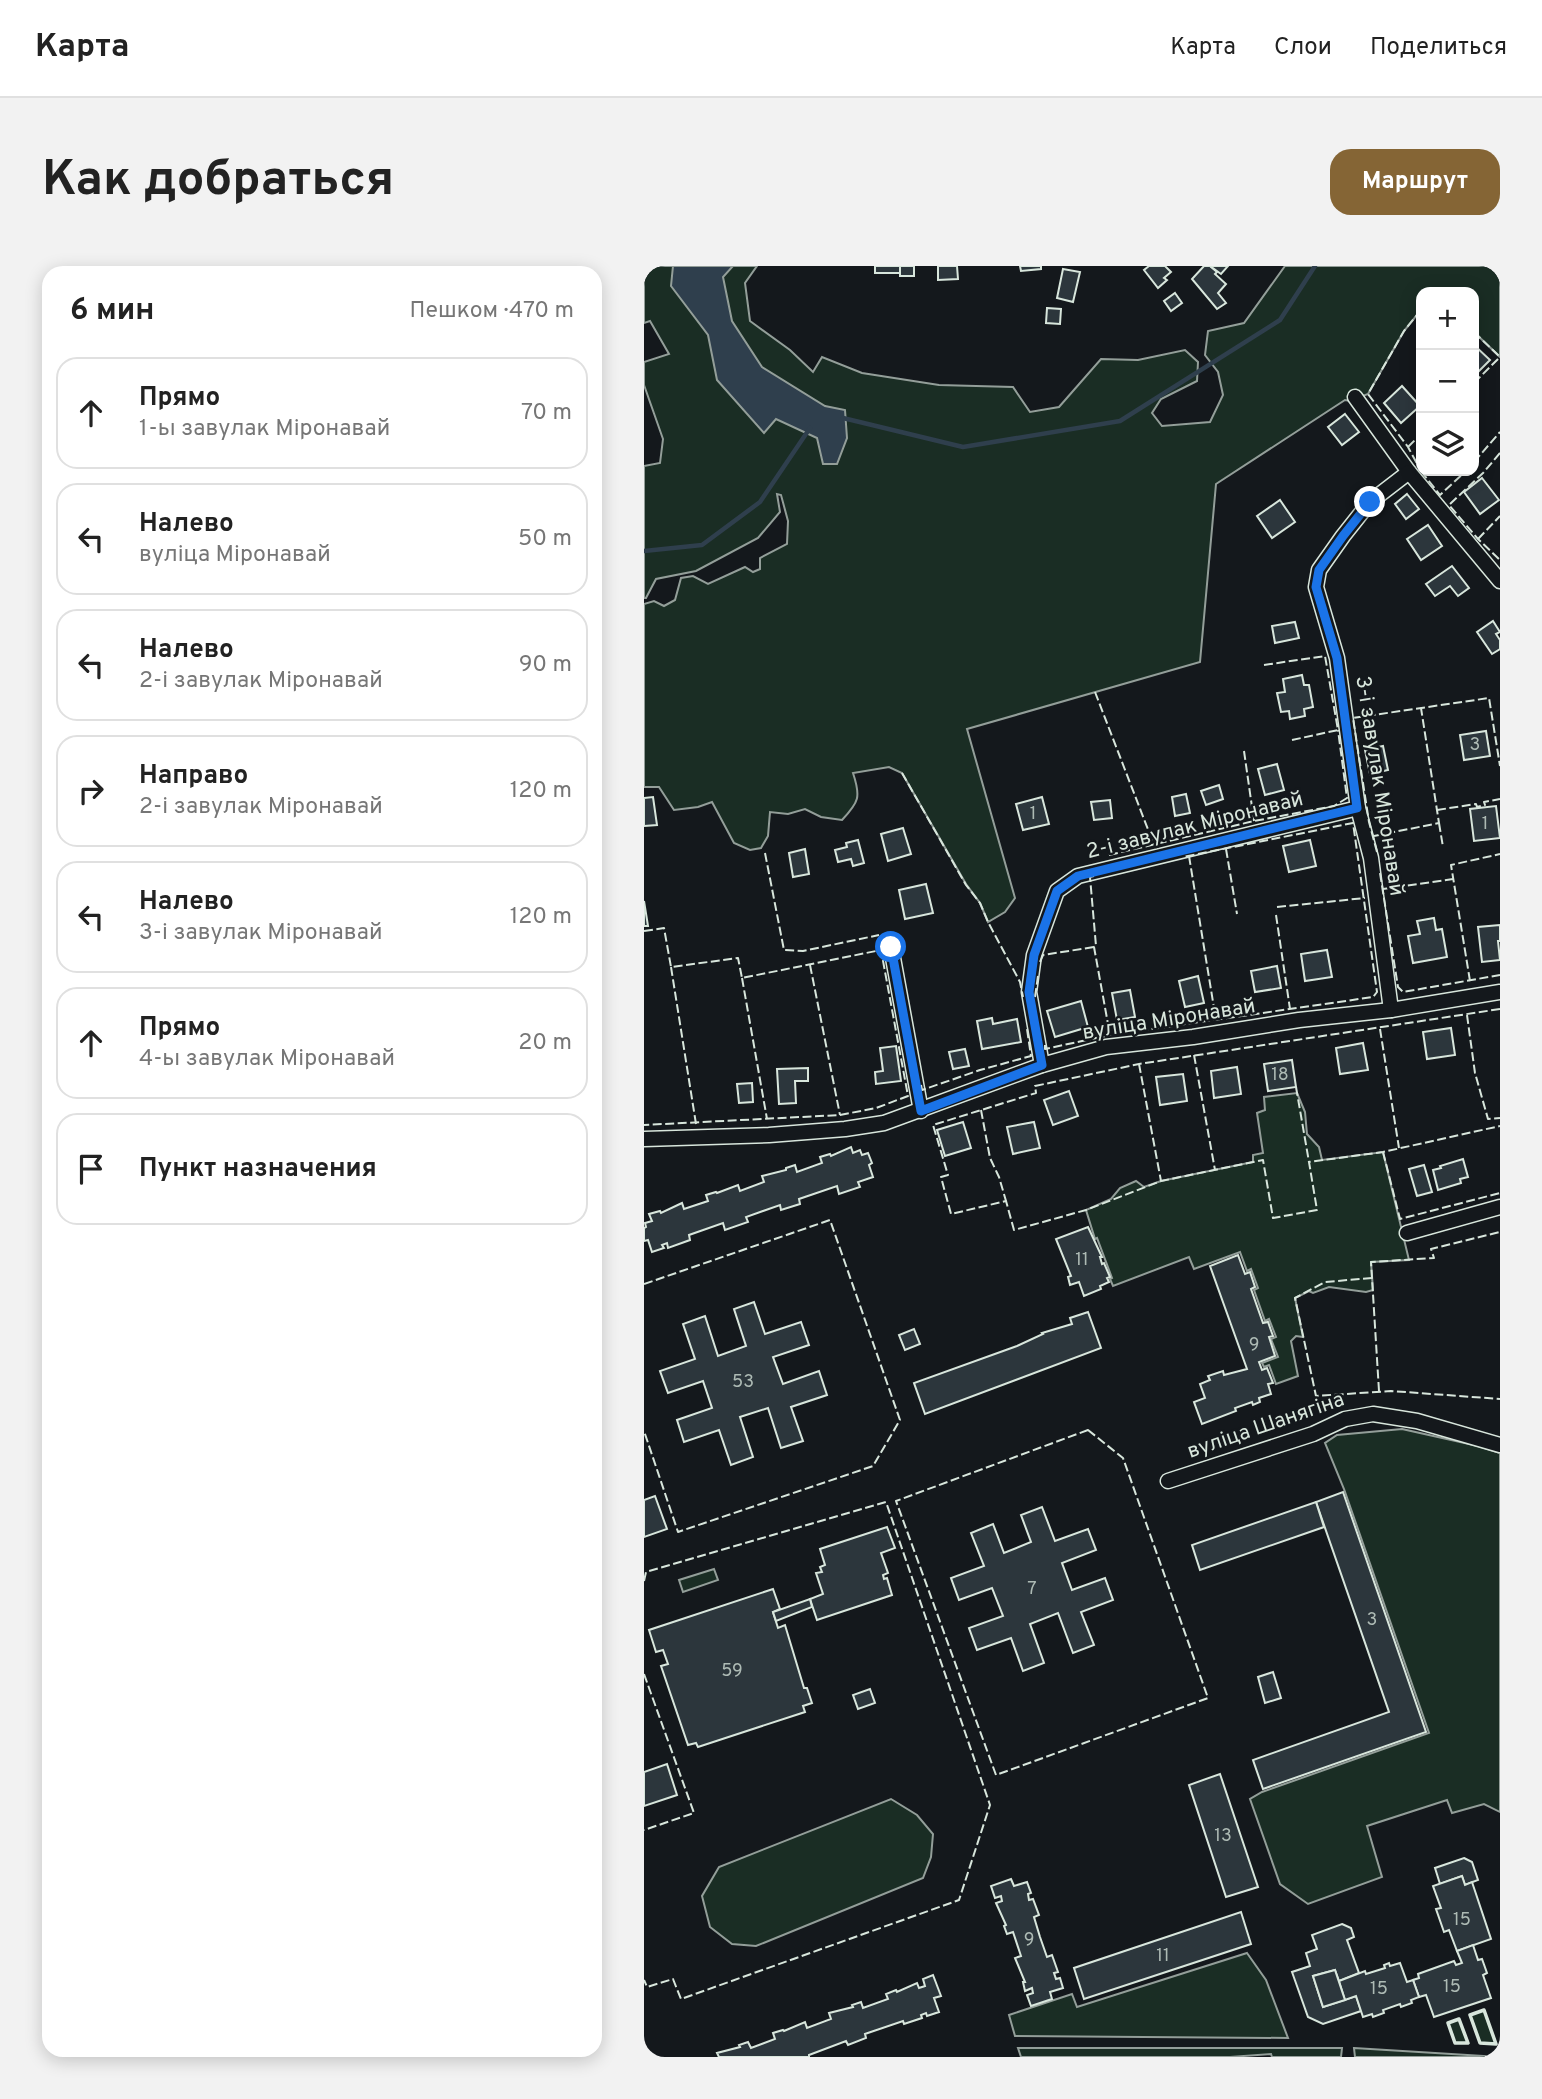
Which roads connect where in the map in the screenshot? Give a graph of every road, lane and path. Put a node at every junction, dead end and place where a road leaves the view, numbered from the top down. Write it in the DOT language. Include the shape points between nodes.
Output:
graph roads {
  1 [pos="1355,397"];
  2 [pos="1409,471"];
  3 [pos="1500,581"];
  4 [pos="1357,808"];
  5 [pos="888,942"];
  6 [pos="1500,992"];
  7 [pos="1391,1010"];
  8 [pos="1042,1065"];
  9 [pos="921,1111"];
  10 [pos="644,1139"];
  11 [pos="1500,1207"];
  12 [pos="1407,1233"];
  13 [pos="1500,1445"];
  14 [pos="1168,1481"];
  1 -- 2 [label="street"];
  2 -- 3 [label="street"];
  2 -- 4 [label="street, 3-і завулак Міронавай" via="1370,502 1319,570 1316,587 1337,658"];
  4 -- 7 [label="street, 3-і завулак Міронавай" via="1371,858"];
  4 -- 8 [label="street, 2-і завулак Міронавай" via="1078,876 1057,891 1034,955 1029,992"];
  5 -- 9 [label="street"];
  6 -- 7 [label="street, вуліца Міронавай"];
  7 -- 8 [label="street, вуліца Міронавай" via="1106,1047"];
  8 -- 9 [label="street, вуліца Міронавай"];
  9 -- 10 [label="street, вуліца Міронавай" via="845,1129"];
  11 -- 12 [label="street"];
  13 -- 14 [label="street, вуліца Шанягіна" via="1417,1421 1373,1414 1345,1419 1313,1434"];
}
